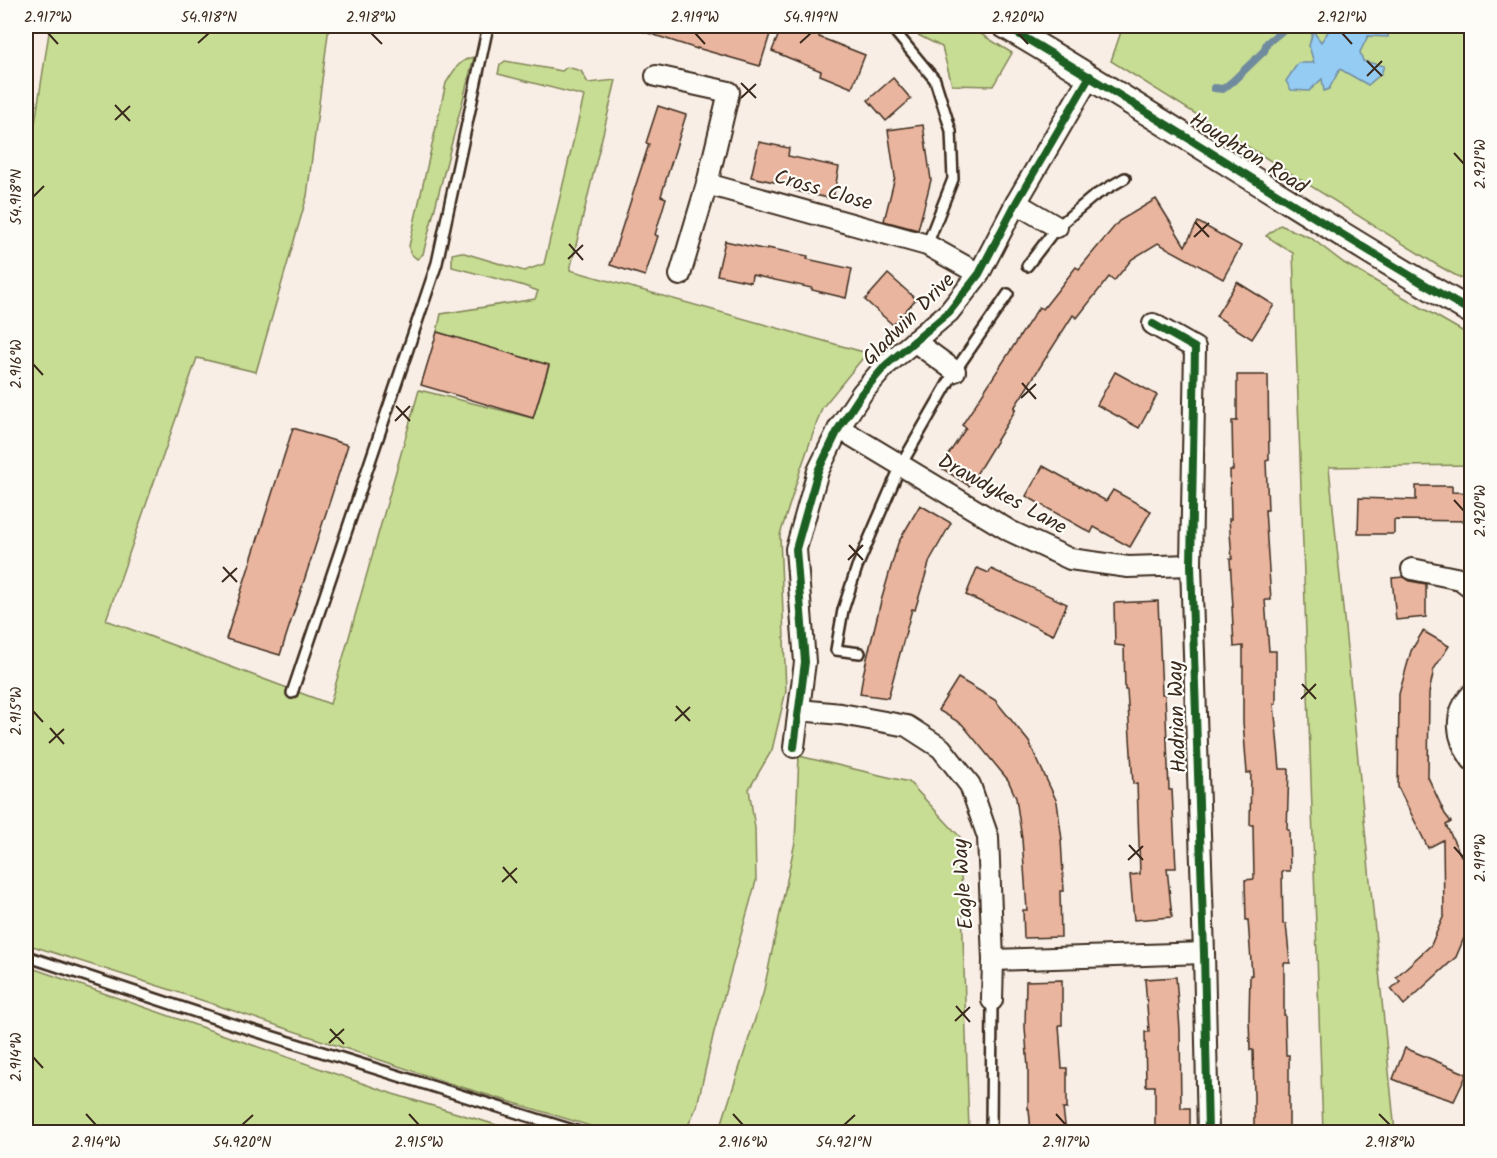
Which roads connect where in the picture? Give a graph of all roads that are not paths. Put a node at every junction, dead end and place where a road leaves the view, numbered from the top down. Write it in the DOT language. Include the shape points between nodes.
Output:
graph roads {
  1 [pos="488,26"];
  2 [pos="887,26"];
  3 [pos="1005,26"];
  4 [pos="656,76"];
  5 [pos="1090,76"];
  6 [pos="1125,178"];
  7 [pos="707,184"];
  8 [pos="1016,203"];
  9 [pos="1057,227"];
  10 [pos="927,245"];
  11 [pos="1027,266"];
  12 [pos="979,274"];
  13 [pos="680,275"];
  14 [pos="1008,294"];
  15 [pos="1472,312"];
  16 [pos="1153,324"];
  17 [pos="914,341"];
  18 [pos="956,371"];
  19 [pos="839,428"];
  20 [pos="901,465"];
  21 [pos="1191,565"];
  22 [pos="1412,569"];
  23 [pos="1472,588"];
  24 [pos="860,653"];
  25 [pos="292,693"];
  26 [pos="1472,694"];
  27 [pos="799,710"];
  28 [pos="794,747"];
  29 [pos="1472,760"];
  30 [pos="1204,953"];
  31 [pos="26,956"];
  32 [pos="993,960"];
  33 [pos="992,1000"];
  34 [pos="579,1132"];
  35 [pos="991,1132"];
  36 [pos="1208,1132"];
  1 -- 25 [label="lane" via="437,263"];
  2 -- 10 [label="lane" via="935,80 951,131 953,179"];
  3 -- 5 [label="street, Houghton Road"];
  4 -- 7 [label="street" via="729,92"];
  5 -- 8 [label="street, Gladwin Drive"];
  5 -- 15 [label="street, Houghton Road"];
  6 -- 9 [label="lane" via="1094,196"];
  7 -- 10 [label="street, Cross Close"];
  7 -- 13 [label="street"];
  8 -- 9 [label="street"];
  8 -- 12 [label="street, Gladwin Drive"];
  9 -- 11 [label="lane"];
  10 -- 12 [label="street, Cross Close"];
  12 -- 17 [label="street, Gladwin Drive" via="950,312"];
  14 -- 18 [label="lane"];
  16 -- 21 [label="street, Hadrian Way" via="1195,348"];
  17 -- 18 [label="street"];
  17 -- 19 [label="street, Gladwin Drive" via="886,365"];
  18 -- 20 [label="lane"];
  19 -- 20 [label="street, Drawdykes Lane"];
  19 -- 27 [label="street, Gladwin Drive" via="818,471 796,549 805,662"];
  20 -- 21 [label="street, Drawdykes Lane" via="1010,531 1070,559 1128,567"];
  20 -- 24 [label="lane" via="856,567 843,610 836,650"];
  21 -- 30 [label="street, Hadrian Way"];
  22 -- 23 [label="street" via="1460,579"];
  26 -- 29 [label="street" via="1464,702 1458,725 1462,747"];
  27 -- 28 [label="street, Gladwin Drive"];
  27 -- 32 [label="street, Eagle Way" via="907,726 941,747 970,785 988,837"];
  30 -- 32 [label="street"];
  30 -- 36 [label="street, Hadrian Way"];
  31 -- 34 [label="lane"];
  32 -- 33 [label="street, Eagle Way"];
  33 -- 35 [label="lane"];
}
